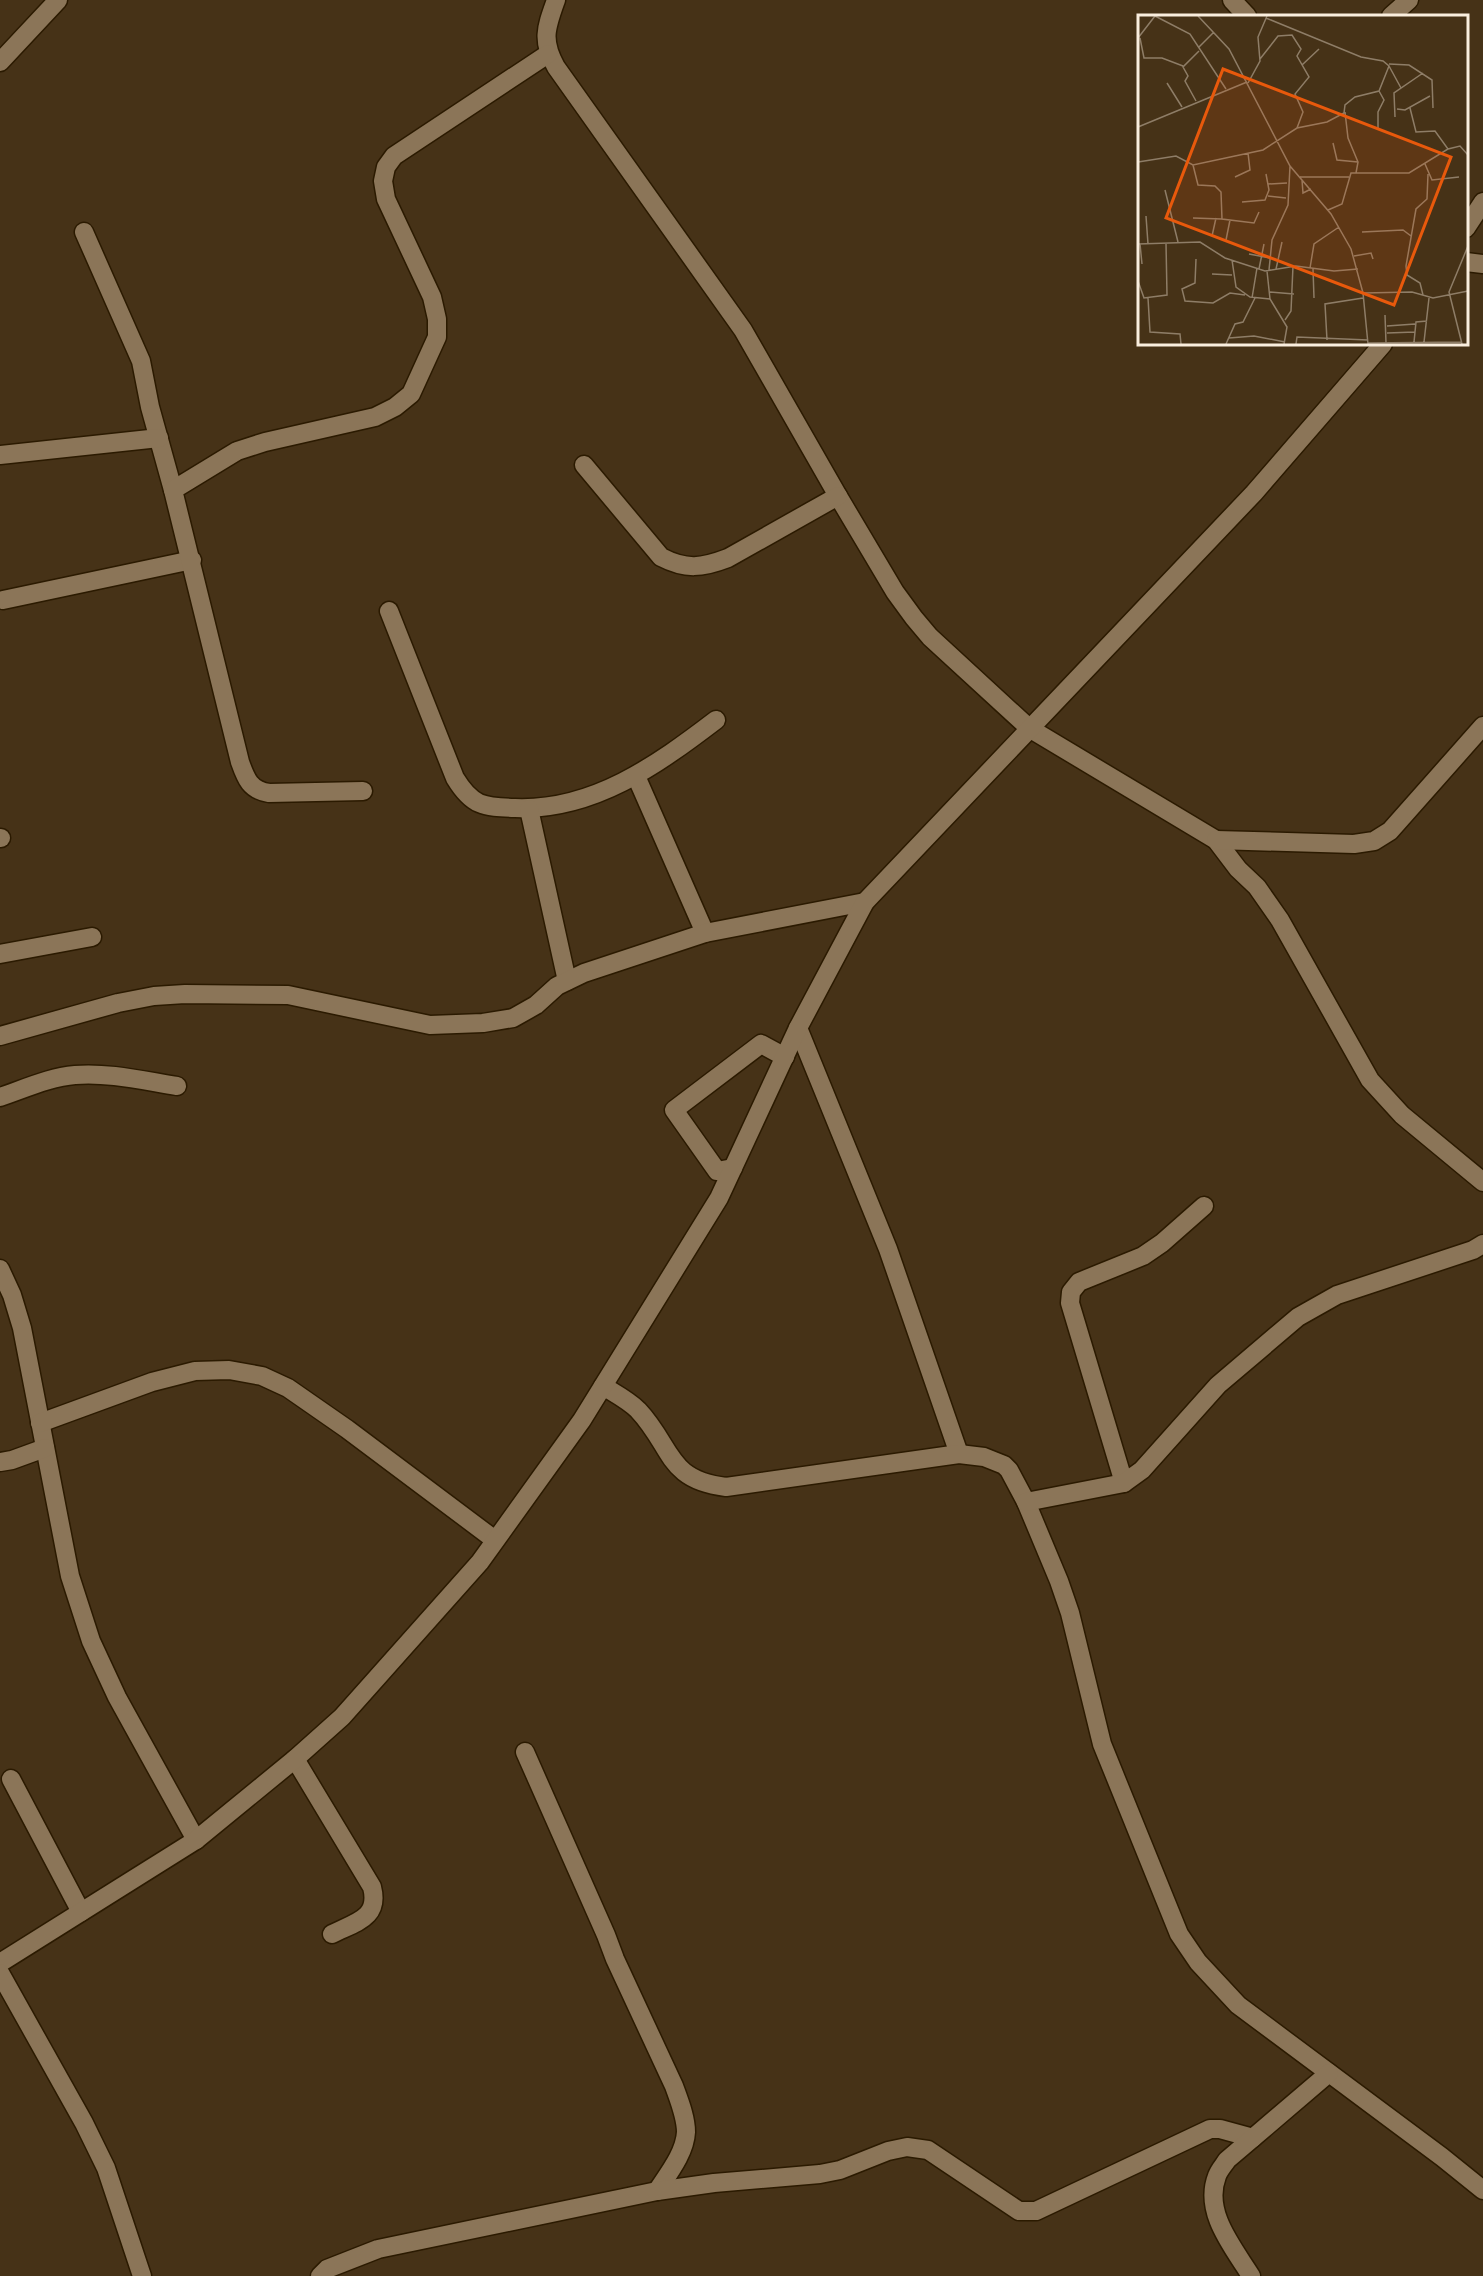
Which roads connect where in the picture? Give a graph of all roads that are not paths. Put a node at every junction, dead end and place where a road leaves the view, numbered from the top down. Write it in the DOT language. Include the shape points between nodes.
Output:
graph roads {
  1 [pos="58,0"];
  2 [pos="556,0"];
  3 [pos="1232,0"];
  4 [pos="1409,0"];
  5 [pos="1246,15"];
  6 [pos="1392,15"];
  7 [pos="548,54"];
  8 [pos="0,62"];
  9 [pos="1483,202"];
  10 [pos="1468,226"];
  11 [pos="84,232"];
  12 [pos="1468,262"];
  13 [pos="1483,264"];
  14 [pos="1382,345"];
  15 [pos="159,438"];
  16 [pos="0,456"];
  17 [pos="584,465"];
  18 [pos="173,490"];
  19 [pos="838,495"];
  20 [pos="192,560"];
  21 [pos="3,600"];
  22 [pos="389,611"];
  23 [pos="716,720"];
  24 [pos="1483,726"];
  25 [pos="1029,728"];
  26 [pos="636,776"];
  27 [pos="363,791"];
  28 [pos="529,809"];
  29 [pos="1216,840"];
  30 [pos="865,903"];
  31 [pos="705,933"];
  32 [pos="92,937"];
  33 [pos="0,954"];
  34 [pos="567,981"];
  35 [pos="798,1028"];
  36 [pos="0,1036"];
  37 [pos="785,1056"];
  38 [pos="177,1086"];
  39 [pos="0,1097"];
  40 [pos="733,1168"];
  41 [pos="1483,1182"];
  42 [pos="1204,1206"];
  43 [pos="1483,1244"];
  44 [pos="0,1269"];
  45 [pos="603,1386"];
  46 [pos="40,1423"];
  47 [pos="45,1448"];
  48 [pos="959,1454"];
  49 [pos="0,1462"];
  50 [pos="1124,1483"];
  51 [pos="1026,1502"];
  52 [pos="495,1540"];
  53 [pos="525,1752"];
  54 [pos="294,1759"];
  55 [pos="10,1779"];
  56 [pos="196,1840"];
  57 [pos="81,1912"];
  58 [pos="332,1934"];
  59 [pos="0,1963"];
  60 [pos="0,1972"];
  61 [pos="1329,2073"];
  62 [pos="1253,2138"];
  63 [pos="1483,2190"];
  64 [pos="657,2191"];
  65 [pos="141,2276"];
  66 [pos="320,2276"];
  67 [pos="1251,2276"];
  1 -- 8 [label="street"];
  2 -- 7 [label="street" via="547,24"];
  3 -- 5 [label="street"];
  4 -- 6 [label="street"];
  7 -- 18 [label="street" via="394,156 386,166 386,199 432,297 437,319 437,337 411,394 375,417 237,451"];
  7 -- 19 [label="street" via="743,330"];
  9 -- 10 [label="street"];
  11 -- 15 [label="street" via="141,361"];
  12 -- 13 [label="street"];
  14 -- 25 [label="street" via="1261,484"];
  15 -- 16 [label="street"];
  15 -- 18 [label="street"];
  17 -- 19 [label="street" via="661,557 693,567 728,558"];
  18 -- 20 [label="street"];
  19 -- 25 [label="street" via="914,618"];
  20 -- 21 [label="street"];
  20 -- 27 [label="street" via="246,780 256,791 269,793"];
  22 -- 28 [label="street" via="455,778 466,796 496,808"];
  23 -- 26 [label="street"];
  24 -- 29 [label="street" via="1390,831 1374,841 1326,844"];
  25 -- 29 [label="street"];
  25 -- 30 [label="street"];
  26 -- 28 [label="street" via="580,800"];
  26 -- 31 [label="street"];
  28 -- 34 [label="street"];
  29 -- 41 [label="street" via="1280,920 1370,1080 1402,1115"];
  30 -- 31 [label="street"];
  30 -- 35 [label="street"];
  31 -- 34 [label="street"];
  32 -- 33 [label="street"];
  34 -- 36 [label="street" via="513,1018 475,1024 430,1025 288,995 185,994 118,1003"];
  35 -- 37 [label="street"];
  35 -- 48 [label="street" via="888,1249"];
  37 -- 40 [label="street"];
  37 -- 40 [label="street" via="761,1044 674,1110 717,1171"];
  38 -- 39 [label="street" via="75,1075"];
  40 -- 45 [label="street" via="719,1198"];
  42 -- 50 [label="street" via="1162,1244 1143,1256 1079,1282 1071,1292 1070,1303"];
  43 -- 50 [label="street" via="1336,1295 1298,1317 1218,1385 1142,1470"];
  44 -- 46 [label="street" via="22,1328"];
  45 -- 48 [label="street" via="639,1411 681,1471 709,1485 726,1487"];
  45 -- 52 [label="street"];
  46 -- 47 [label="street"];
  46 -- 52 [label="street" via="152,1382 195,1371 229,1370 262,1376 288,1388 347,1429"];
  47 -- 49 [label="street"];
  47 -- 56 [label="street" via="70,1576 91,1641 117,1697"];
  48 -- 51 [label="street" via="984,1457 1004,1465"];
  50 -- 51 [label="street"];
  51 -- 61 [label="street" via="1070,1613 1102,1744 1179,1934 1204,1969 1238,2005"];
  52 -- 54 [label="street" via="480,1562 342,1717"];
  53 -- 64 [label="street" via="681,2107 686,2133 679,2156"];
  54 -- 56 [label="street"];
  54 -- 58 [label="street" via="375,1897 368,1916"];
  55 -- 57 [label="street"];
  56 -- 57 [label="street"];
  57 -- 59 [label="street"];
  60 -- 65 [label="street" via="106,2168"];
  61 -- 62 [label="street"];
  61 -- 63 [label="street"];
  62 -- 64 [label="street" via="1210,2129 1036,2211 1019,2211 928,2150 907,2147 820,2174"];
  62 -- 67 [label="street" via="1227,2160 1217,2174 1213,2193 1223,2230"];
  64 -- 66 [label="street" via="378,2249 327,2269"];
}
